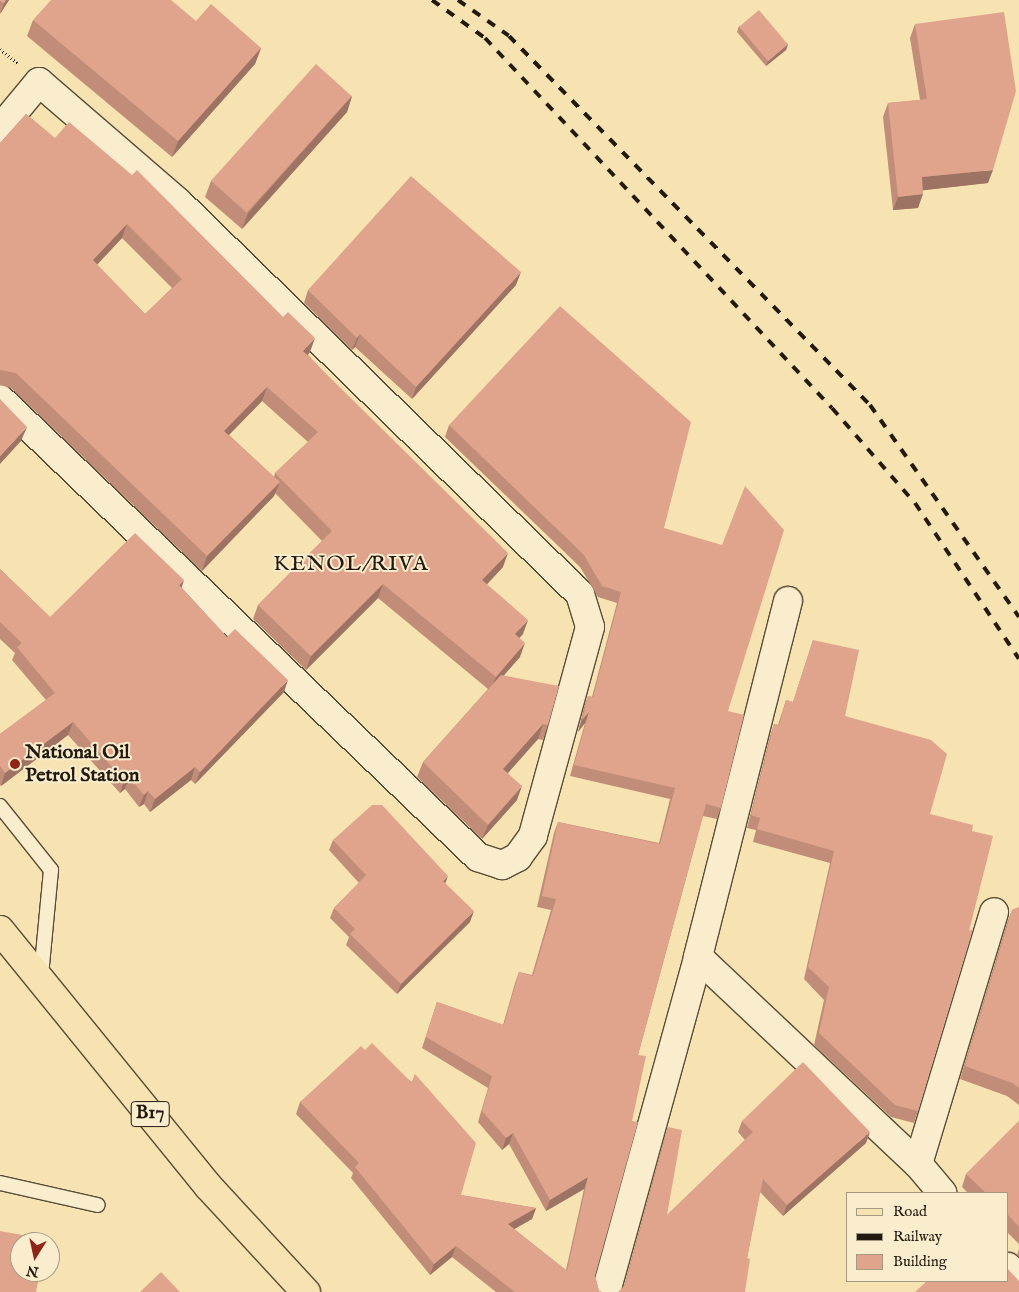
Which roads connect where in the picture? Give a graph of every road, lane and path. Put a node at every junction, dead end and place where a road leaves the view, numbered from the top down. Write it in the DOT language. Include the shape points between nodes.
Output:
graph roads {
  1 [pos="0,129"];
  2 [pos="0,399"];
  3 [pos="788,601"];
  4 [pos="0,806"];
  5 [pos="994,912"];
  6 [pos="0,930"];
  7 [pos="698,957"];
  8 [pos="41,976"];
  9 [pos="918,1164"];
  10 [pos="0,1183"];
  11 [pos="941,1192"];
  12 [pos="98,1205"];
  13 [pos="1009,1268"];
  14 [pos="1019,1279"];
  15 [pos="306,1292"];
  16 [pos="606,1292"];
  1 -- 2 [label="street" via="39,82 178,202 580,594 590,627 533,836 518,857 502,865 478,857"];
  3 -- 7 [label="street"];
  4 -- 8 [label="lane" via="50,870"];
  5 -- 9 [label="street"];
  6 -- 8 [label="main road, B17"];
  7 -- 9 [label="street"];
  7 -- 16 [label="street"];
  8 -- 15 [label="main road, B17" via="209,1187"];
  9 -- 11 [label="street"];
  10 -- 12 [label="lane"];
  13 -- 14 [label="street"];
}
